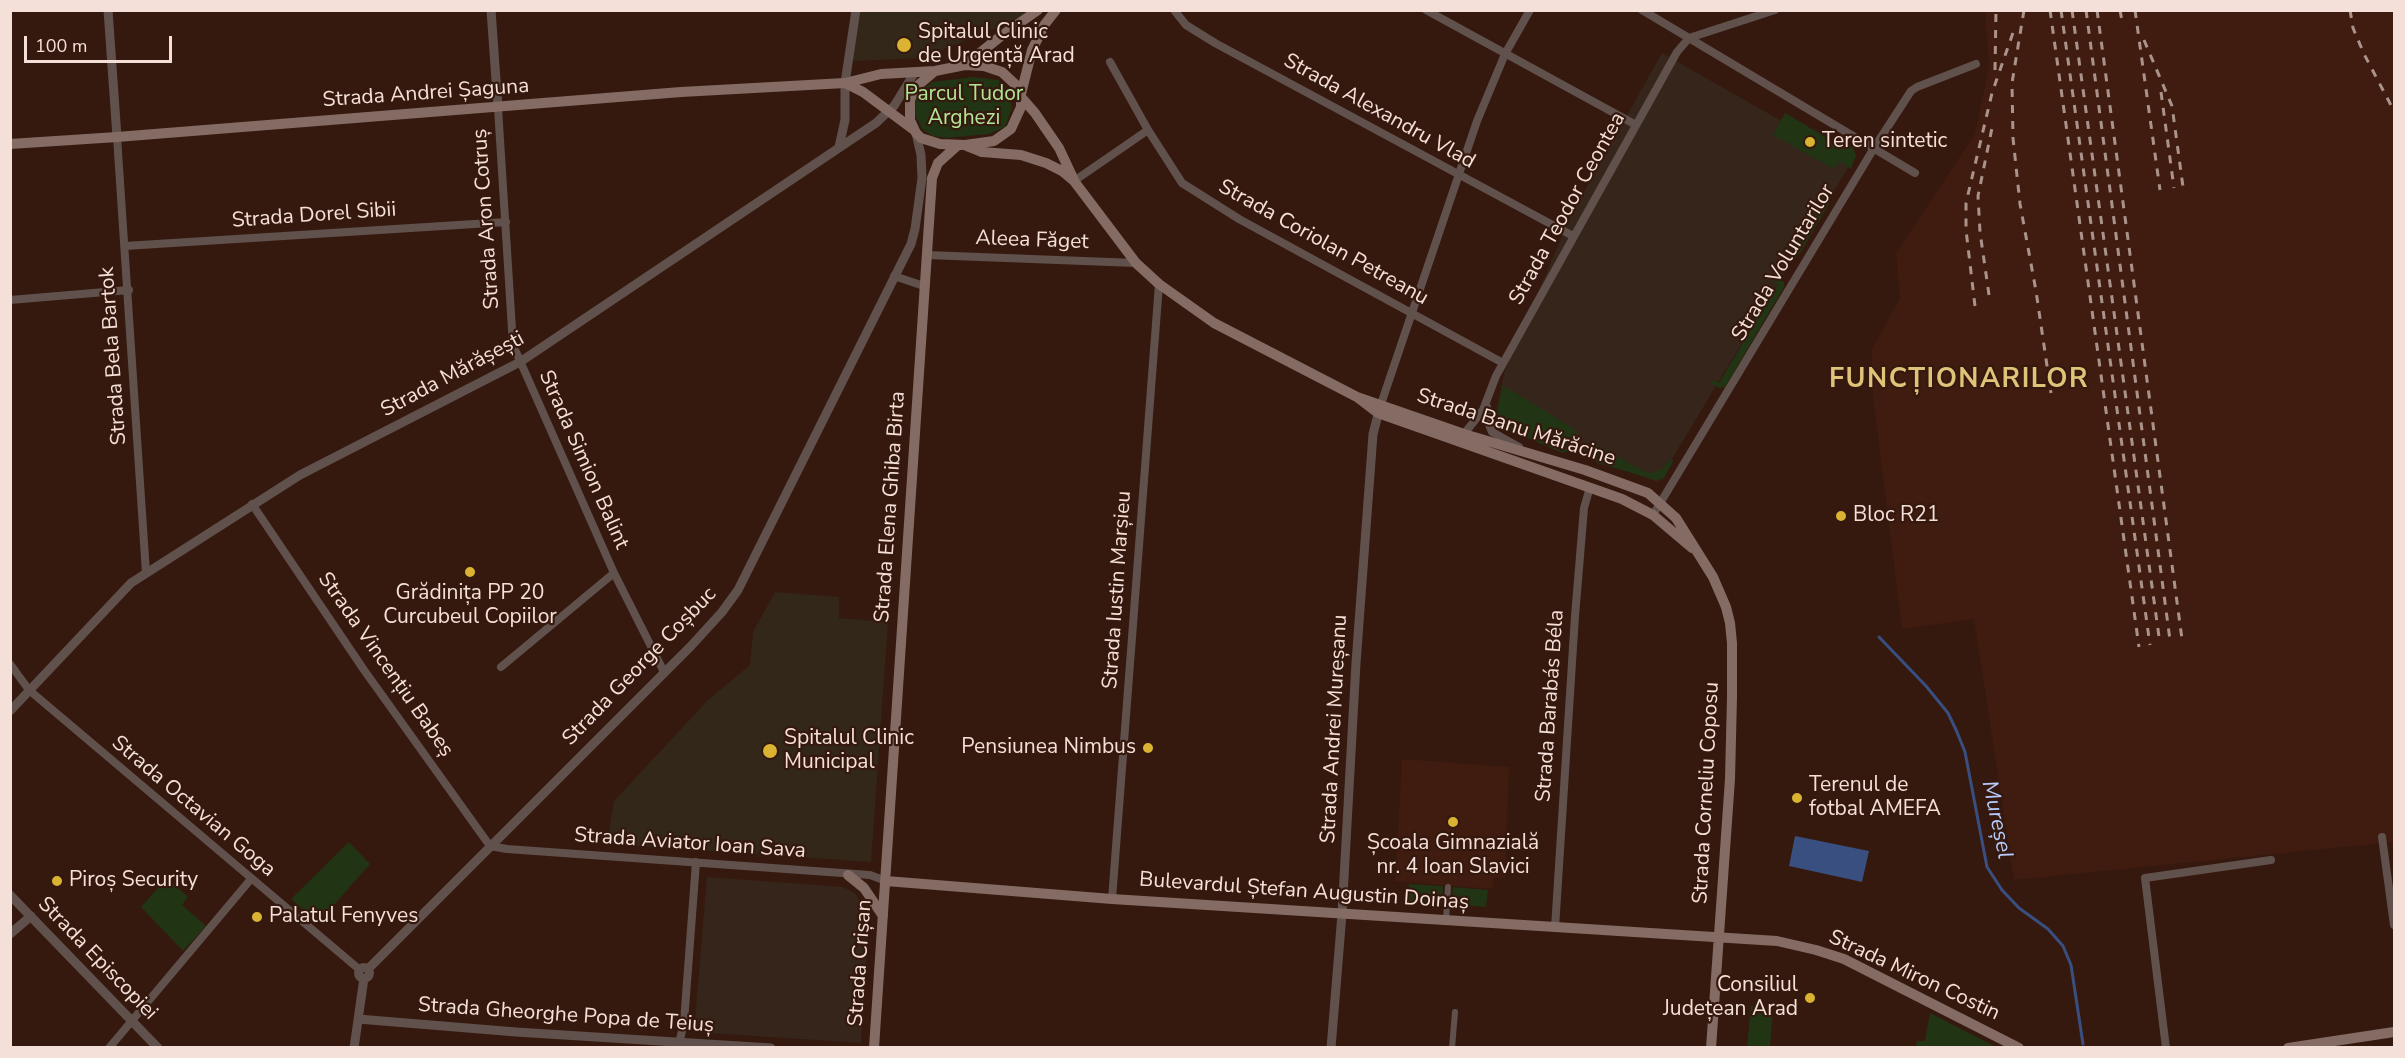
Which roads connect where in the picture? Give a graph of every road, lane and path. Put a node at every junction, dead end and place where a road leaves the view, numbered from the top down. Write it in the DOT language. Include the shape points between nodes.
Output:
graph roads {
  1 [pos="108,10"];
  2 [pos="490,10"];
  3 [pos="856,10"];
  4 [pos="1038,10"];
  5 [pos="1056,10"];
  6 [pos="1174,10"];
  7 [pos="1426,10"];
  8 [pos="1530,10"];
  9 [pos="1642,10"];
  10 [pos="1775,10"];
  11 [pos="1689,38"];
  12 [pos="1505,54"];
  13 [pos="1110,62"];
  14 [pos="1976,64"];
  15 [pos="965,65"];
  16 [pos="935,71"];
  17 [pos="915,72"];
  18 [pos="845,83"];
  19 [pos="1021,96"];
  20 [pos="498,108"];
  21 [pos="889,112"];
  22 [pos="1635,125"];
  23 [pos="1148,130"];
  24 [pos="915,132"];
  25 [pos="117,137"];
  26 [pos="10,144"];
  27 [pos="962,145"];
  28 [pos="840,147"];
  29 [pos="1874,148"];
  30 [pos="1915,173"];
  31 [pos="1459,176"];
  32 [pos="1074,180"];
  33 [pos="506,222"];
  34 [pos="1573,236"];
  35 [pos="125,246"];
  36 [pos="927,255"];
  37 [pos="1136,263"];
  38 [pos="894,276"];
  39 [pos="1159,284"];
  40 [pos="924,286"];
  41 [pos="129,290"];
  42 [pos="10,300"];
  43 [pos="1413,312"];
  44 [pos="520,362"];
  45 [pos="1503,363"];
  46 [pos="1487,402"];
  47 [pos="1379,408"];
  48 [pos="1464,434"];
  49 [pos="1523,453"];
  50 [pos="1590,487"];
  51 [pos="1660,502"];
  52 [pos="252,504"];
  53 [pos="1653,515"];
  54 [pos="1695,550"];
  55 [pos="146,573"];
  56 [pos="614,573"];
  57 [pos="10,664"];
  58 [pos="501,667"];
  59 [pos="664,672"];
  60 [pos="29,690"];
  61 [pos="10,711"];
  62 [pos="2382,837"];
  63 [pos="490,846"];
  64 [pos="2271,860"];
  65 [pos="696,862"];
  66 [pos="848,875"];
  67 [pos="250,879"];
  68 [pos="886,881"];
  69 [pos="1448,887"];
  70 [pos="10,895"];
  71 [pos="1112,899"];
  72 [pos="1342,914"];
  73 [pos="31,916"];
  74 [pos="884,917"];
  75 [pos="1446,920"];
  76 [pos="2394,925"];
  77 [pos="1555,928"];
  78 [pos="10,934"];
  79 [pos="1719,937"];
  80 [pos="364,972"];
  81 [pos="1455,1012"];
  82 [pos="358,1019"];
  83 [pos="131,1021"];
  84 [pos="2394,1032"];
  85 [pos="678,1045"];
  86 [pos="109,1047"];
  87 [pos="158,1047"];
  88 [pos="354,1047"];
  89 [pos="771,1047"];
  90 [pos="874,1047"];
  91 [pos="1331,1047"];
  92 [pos="1452,1047"];
  93 [pos="1711,1047"];
  94 [pos="2019,1047"];
  95 [pos="2166,1047"];
  96 [pos="2288,1047"];
  1 -- 25 [label="street"];
  2 -- 20 [label="street"];
  3 -- 18 [label="street"];
  4 -- 15 [label="main road"];
  5 -- 19 [label="main road" via="1032,50"];
  6 -- 31 [label="street, Strada Alexandru Vlad" via="1186,25 1215,43"];
  7 -- 12 [label="street"];
  8 -- 12 [label="street"];
  9 -- 11 [label="street"];
  10 -- 11 [label="street"];
  11 -- 22 [label="street, Strada Teodor Ceontea"];
  11 -- 29 [label="street"];
  12 -- 22 [label="street"];
  12 -- 31 [label="street"];
  13 -- 23 [label="street, Strada Coriolan Petreanu"];
  14 -- 29 [label="street, Strada Voluntarilor" via="1911,92"];
  15 -- 16 [label="main road"];
  15 -- 19 [label="main road" via="1002,72"];
  16 -- 17 [label="main road, Strada Andrei Șaguna"];
  16 -- 24 [label="main road" via="912,94 910,120"];
  17 -- 18 [label="main road, Strada Andrei Șaguna" via="881,74"];
  17 -- 21 [label="street, Strada Mărășești"];
  18 -- 20 [label="main road, Strada Andrei Șaguna"];
  18 -- 21 [label="main road"];
  18 -- 28 [label="street"];
  19 -- 27 [label="main road" via="1016,120 1005,135 994,141"];
  19 -- 32 [label="main road, Strada Banu Mărăcine" via="1059,148"];
  20 -- 25 [label="main road, Strada Andrei Șaguna"];
  20 -- 33 [label="street, Strada Aron Cotruș"];
  21 -- 24 [label="main road"];
  21 -- 28 [label="street, Strada Mărășești"];
  22 -- 34 [label="street, Strada Teodor Ceontea"];
  23 -- 32 [label="street"];
  23 -- 43 [label="street, Strada Coriolan Petreanu" via="1176,176 1188,188"];
  24 -- 27 [label="main road" via="929,142"];
  24 -- 38 [label="street, Strada George Coșbuc" via="922,168 915,229"];
  25 -- 26 [label="main road, Strada Andrei Șaguna"];
  25 -- 35 [label="street, Strada Bela Bartok"];
  27 -- 32 [label="main road, Strada Banu Mărăcine" via="982,152 1021,155 1046,163"];
  27 -- 36 [label="main road, Strada Elena Ghiba Birta" via="941,159 933,173"];
  28 -- 44 [label="street, Strada Mărășești"];
  29 -- 30 [label="street"];
  29 -- 51 [label="street, Strada Voluntarilor"];
  31 -- 34 [label="street, Strada Alexandru Vlad"];
  31 -- 43 [label="street"];
  32 -- 37 [label="main road, Strada Banu Mărăcine"];
  33 -- 35 [label="street, Strada Dorel Sibii"];
  33 -- 44 [label="street, Strada Aron Cotruș" via="513,339"];
  34 -- 45 [label="street, Strada Teodor Ceontea"];
  35 -- 41 [label="street, Strada Bela Bartok"];
  36 -- 37 [label="street, Aleea Făget"];
  36 -- 40 [label="main road, Strada Elena Ghiba Birta"];
  37 -- 39 [label="main road, Strada Banu Mărăcine"];
  38 -- 40 [label="street"];
  38 -- 59 [label="street, Strada George Coșbuc" via="743,582 710,627"];
  39 -- 47 [label="main road, Strada Banu Mărăcine" via="1214,323"];
  39 -- 71 [label="street, Strada Iustin Marșieu"];
  40 -- 68 [label="main road, Strada Elena Ghiba Birta"];
  41 -- 42 [label="street"];
  41 -- 55 [label="street, Strada Bela Bartok"];
  43 -- 45 [label="street, Strada Coriolan Petreanu"];
  43 -- 47 [label="street"];
  44 -- 52 [label="street, Strada Mărășești" via="300,475"];
  44 -- 56 [label="street, Strada Simion Balint"];
  45 -- 46 [label="street, Strada Teodor Ceontea"];
  46 -- 48 [label="street, Strada Teodor Ceontea"];
  46 -- 49 [label="street" via="1492,432"];
  47 -- 48 [label="main road, Strada Banu Mărăcine"];
  47 -- 50 [label="main road, Strada Banu Mărăcine"];
  47 -- 72 [label="street, Strada Andrei Mureșanu" via="1373,434 1356,663"];
  48 -- 49 [label="main road, Strada Banu Mărăcine"];
  49 -- 51 [label="main road, Strada Banu Mărăcine" via="1631,485"];
  50 -- 53 [label="main road, Strada Banu Mărăcine"];
  50 -- 77 [label="street, Strada Barabás Béla" via="1584,508 1575,616"];
  51 -- 53 [label="street, Strada Voluntarilor"];
  51 -- 54 [label="main road, Strada Corneliu Coposu" via="1682,527"];
  52 -- 55 [label="street, Strada Mărășești"];
  52 -- 63 [label="street, Strada Vincențiu Babeș"];
  53 -- 54 [label="main road, Strada Corneliu Coposu"];
  54 -- 79 [label="main road, Strada Corneliu Coposu" via="1723,599 1732,643 1730,770"];
  55 -- 60 [label="street, Strada Mărășești" via="121,592"];
  56 -- 58 [label="street, Strada Simion Balint"];
  56 -- 59 [label="street, Strada Simion Balint"];
  57 -- 60 [label="street, Strada Octavian Goga"];
  59 -- 63 [label="street, Strada George Coșbuc"];
  60 -- 61 [label="street, Strada Mărășești"];
  60 -- 67 [label="street, Strada Octavian Goga"];
  62 -- 76 [label="street"];
  63 -- 65 [label="street, Strada Aviator Ioan Sava"];
  63 -- 80 [label="street, Strada George Coșbuc"];
  64 -- 95 [label="street" via="2145,878"];
  65 -- 66 [label="street, Strada Aviator Ioan Sava"];
  65 -- 85 [label="street" via="684,1022"];
  66 -- 68 [label="street, Strada Aviator Ioan Sava" via="870,875"];
  66 -- 74 [label="main road" via="864,888"];
  67 -- 80 [label="street, Strada Octavian Goga"];
  67 -- 83 [label="street"];
  68 -- 71 [label="main road, Bulevardul Ștefan Augustin Doinaș"];
  68 -- 74 [label="main road, Strada Crișan"];
  69 -- 75 [label="street"];
  70 -- 73 [label="street, Strada Episcopiei"];
  71 -- 72 [label="main road, Bulevardul Ștefan Augustin Doinaș"];
  72 -- 75 [label="main road, Bulevardul Ștefan Augustin Doinaș"];
  72 -- 91 [label="street, Strada Andrei Mureșanu"];
  73 -- 78 [label="street"];
  73 -- 83 [label="street, Strada Episcopiei"];
  74 -- 90 [label="main road, Strada Crișan"];
  75 -- 77 [label="main road, Bulevardul Ștefan Augustin Doinaș"];
  77 -- 79 [label="main road, Bulevardul Ștefan Augustin Doinaș"];
  79 -- 93 [label="main road, Strada Corneliu Coposu"];
  79 -- 94 [label="main road, Strada Miron Costin" via="1790,943 1844,959"];
  80 -- 82 [label="street"];
  81 -- 92 [label="street"];
  82 -- 85 [label="street, Strada Gheorghe Popa de Teiuș"];
  82 -- 88 [label="street"];
  83 -- 86 [label="street"];
  83 -- 87 [label="street, Strada Episcopiei"];
  84 -- 96 [label="main road"];
  85 -- 89 [label="street, Strada Gheorghe Popa de Teiuș"];
}
